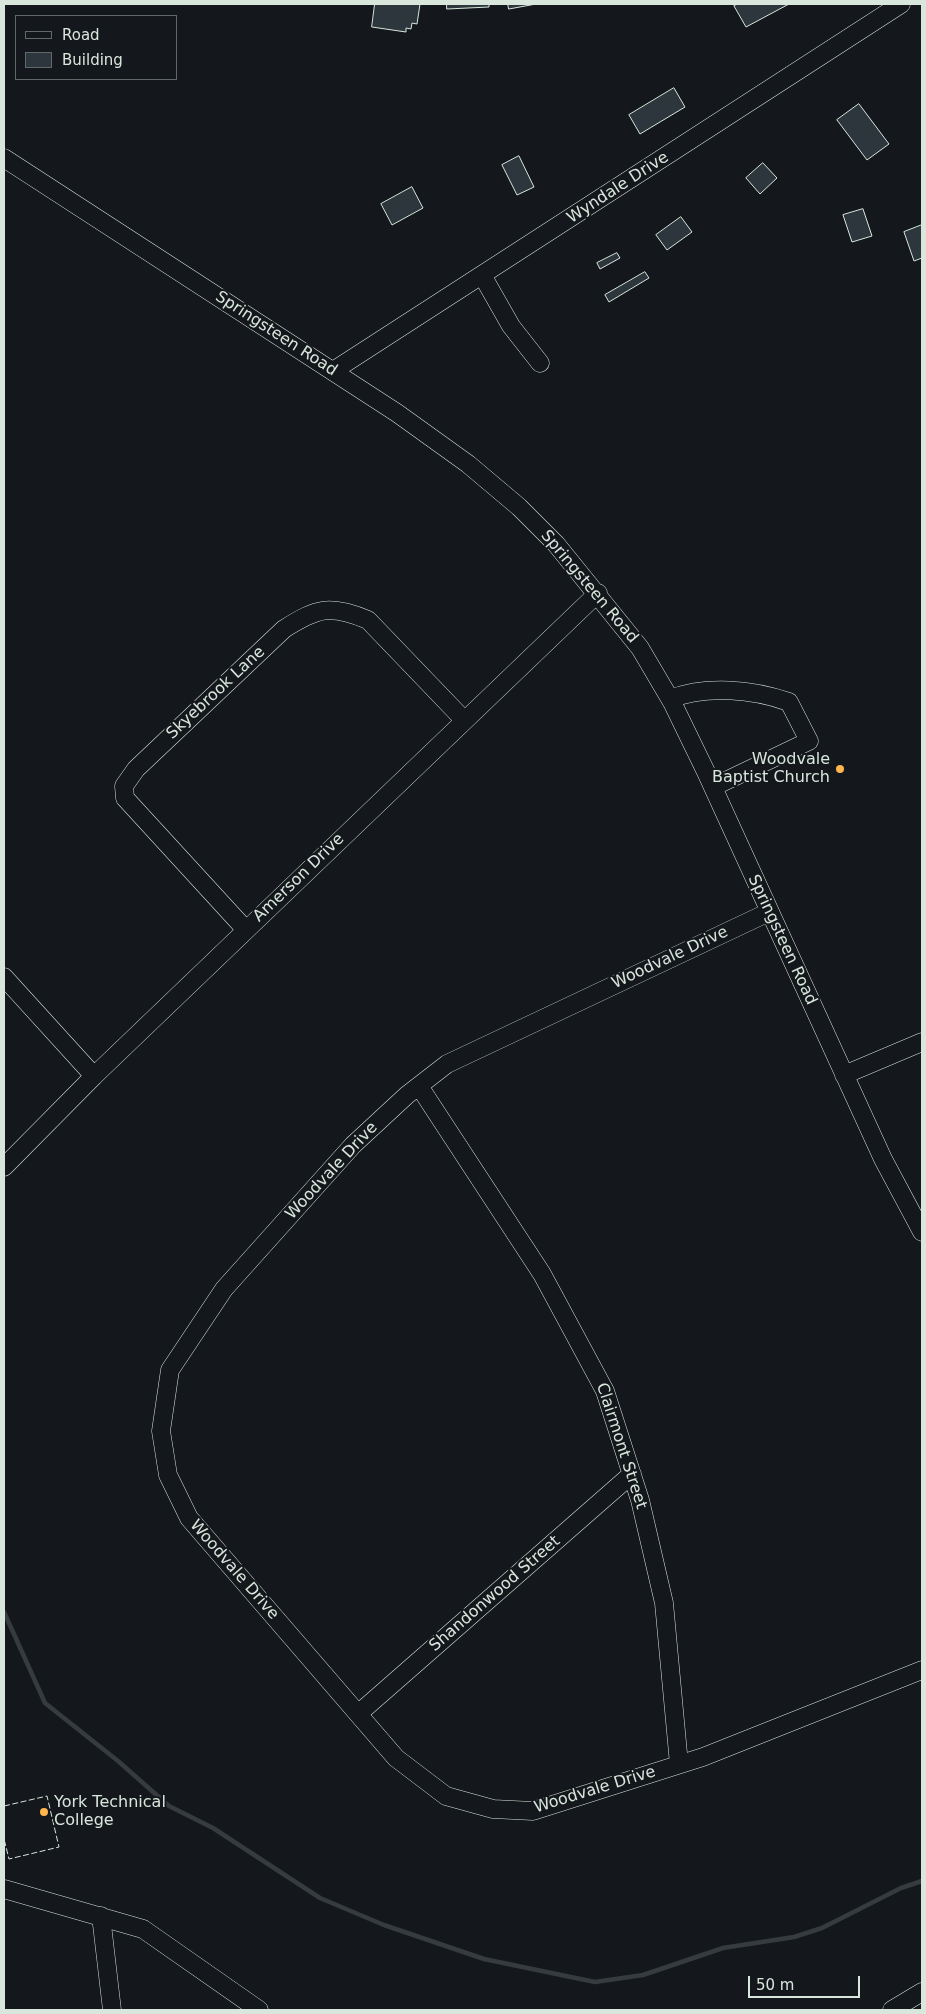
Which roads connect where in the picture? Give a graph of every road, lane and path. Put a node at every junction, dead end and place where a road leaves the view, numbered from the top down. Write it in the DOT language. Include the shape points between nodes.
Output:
graph roads {
  1 [pos="901,4"];
  2 [pos="4,158"];
  3 [pos="482,275"];
  4 [pos="540,364"];
  5 [pos="334,371"];
  6 [pos="598,593"];
  7 [pos="670,699"];
  8 [pos="464,720"];
  9 [pos="713,787"];
  10 [pos="768,912"];
  11 [pos="246,930"];
  12 [pos="4,977"];
  13 [pos="922,1042"];
  14 [pos="844,1075"];
  15 [pos="94,1076"];
  16 [pos="419,1086"];
  17 [pos="4,1167"];
  18 [pos="922,1232"];
  19 [pos="632,1474"];
  20 [pos="922,1670"];
  21 [pos="358,1714"];
  22 [pos="679,1764"];
  23 [pos="4,1889"];
  24 [pos="101,1916"];
  25 [pos="922,1992"];
  26 [pos="112,2010"];
  27 [pos="259,2010"];
  28 [pos="892,2010"];
  1 -- 3 [label="street, Wyndale Drive"];
  2 -- 5 [label="street, Springsteen Road"];
  3 -- 4 [label="street" via="511,326"];
  3 -- 5 [label="street, Wyndale Drive"];
  5 -- 6 [label="street, Springsteen Road" via="468,464 519,507"];
  6 -- 7 [label="street, Springsteen Road" via="640,648"];
  6 -- 8 [label="street, Amerson Drive"];
  7 -- 9 [label="street, Springsteen Road"];
  7 -- 9 [label="street" via="688,692 765,694 789,702 809,741"];
  8 -- 11 [label="street, Amerson Drive"];
  8 -- 11 [label="street, Skyebrook Lane" via="368,620 347,612 327,610 308,614 284,629 136,769 124,786 125,798"];
  9 -- 10 [label="street, Springsteen Road"];
  10 -- 14 [label="street, Springsteen Road"];
  10 -- 16 [label="street, Woodvale Drive" via="448,1064"];
  11 -- 15 [label="street, Amerson Drive"];
  12 -- 15 [label="street"];
  13 -- 14 [label="street"];
  14 -- 18 [label="street, Springsteen Road"];
  15 -- 17 [label="street, Amerson Drive"];
  16 -- 19 [label="street, Clairmont Street" via="542,1274 606,1391"];
  16 -- 21 [label="street, Woodvale Drive" via="353,1145 224,1289 170,1370 161,1431 168,1475 189,1518"];
  19 -- 21 [label="street, Shandonwood Street"];
  19 -- 22 [label="street, Clairmont Street" via="664,1603"];
  20 -- 22 [label="street, Woodvale Drive"];
  21 -- 22 [label="street, Woodvale Drive" via="396,1758 446,1796 493,1809 533,1811"];
  23 -- 24 [label="street"];
  24 -- 26 [label="street"];
  24 -- 27 [label="street" via="143,1929"];
  25 -- 28 [label="street"];
}
